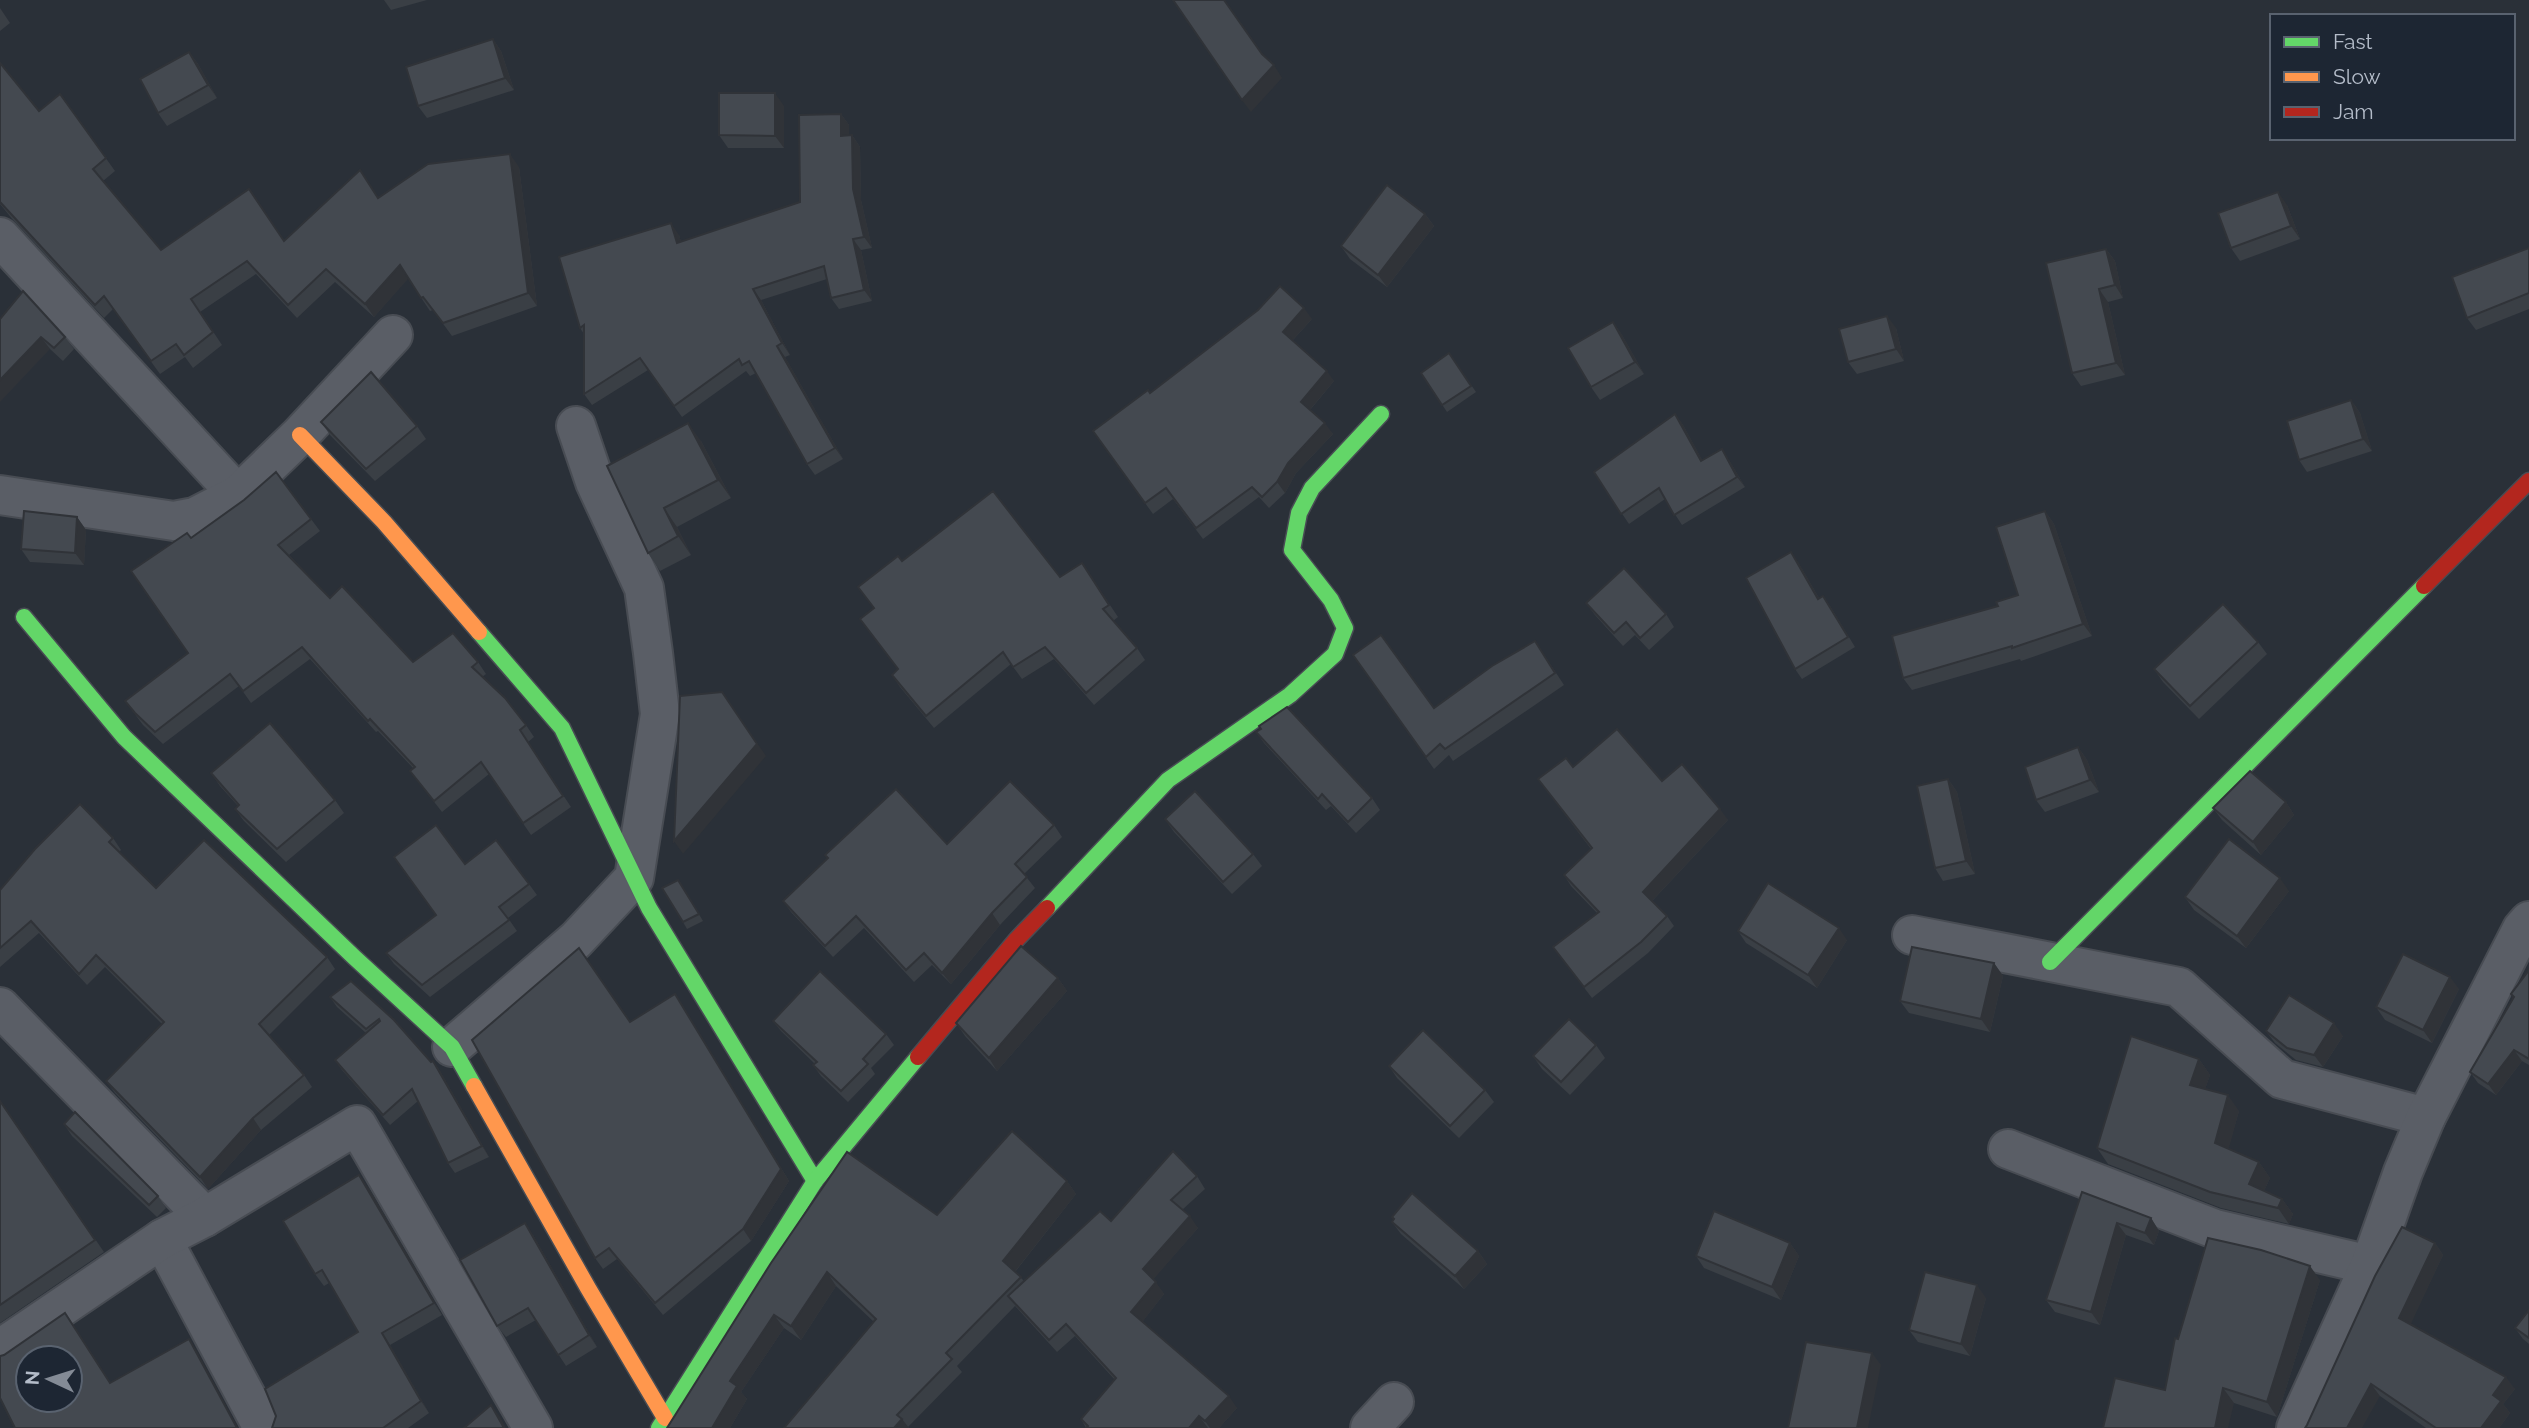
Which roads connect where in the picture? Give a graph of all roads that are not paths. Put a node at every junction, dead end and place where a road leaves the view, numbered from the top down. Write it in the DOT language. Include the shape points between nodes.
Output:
graph roads {
  1 [pos="0,237"];
  2 [pos="393,335"];
  3 [pos="1381,414"];
  4 [pos="576,426"];
  5 [pos="300,435"];
  6 [pos="2529,481"];
  7 [pos="0,495"];
  8 [pos="238,495"];
  9 [pos="24,617"];
  10 [pos="634,878"];
  11 [pos="2529,921"];
  12 [pos="1912,935"];
  13 [pos="2050,962"];
  14 [pos="0,1007"];
  15 [pos="452,1047"];
  16 [pos="2426,1117"];
  17 [pos="2008,1149"];
  18 [pos="815,1181"];
  19 [pos="205,1217"];
  20 [pos="162,1239"];
  21 [pos="2370,1265"];
  22 [pos="0,1349"];
  23 [pos="662,1423"];
  24 [pos="263,1428"];
  25 [pos="533,1428"];
  26 [pos="2296,1428"];
  1 -- 8 [label="street"];
  2 -- 5 [label="street"];
  3 -- 18 [label="street" via="1312,488 1299,513 1292,550 1331,600 1345,628 1335,654 1290,695 1168,780 1017,939"];
  4 -- 10 [label="street" via="595,482 644,588 653,653 660,714"];
  5 -- 8 [label="street"];
  5 -- 10 [label="street" via="384,522 562,728"];
  6 -- 13 [label="street"];
  7 -- 8 [label="street" via="174,521 195,517"];
  9 -- 15 [label="street" via="124,737"];
  10 -- 15 [label="street" via="576,940"];
  10 -- 18 [label="street"];
  11 -- 16 [label="street"];
  12 -- 13 [label="street"];
  13 -- 16 [label="street" via="2179,987 2282,1079"];
  14 -- 19 [label="street"];
  15 -- 23 [label="street"];
  16 -- 21 [label="street"];
  17 -- 21 [label="street" via="2216,1229"];
  18 -- 23 [label="street"];
  19 -- 20 [label="street"];
  19 -- 25 [label="street" via="357,1125"];
  20 -- 22 [label="street"];
  20 -- 24 [label="street"];
  21 -- 26 [label="street"];
}
